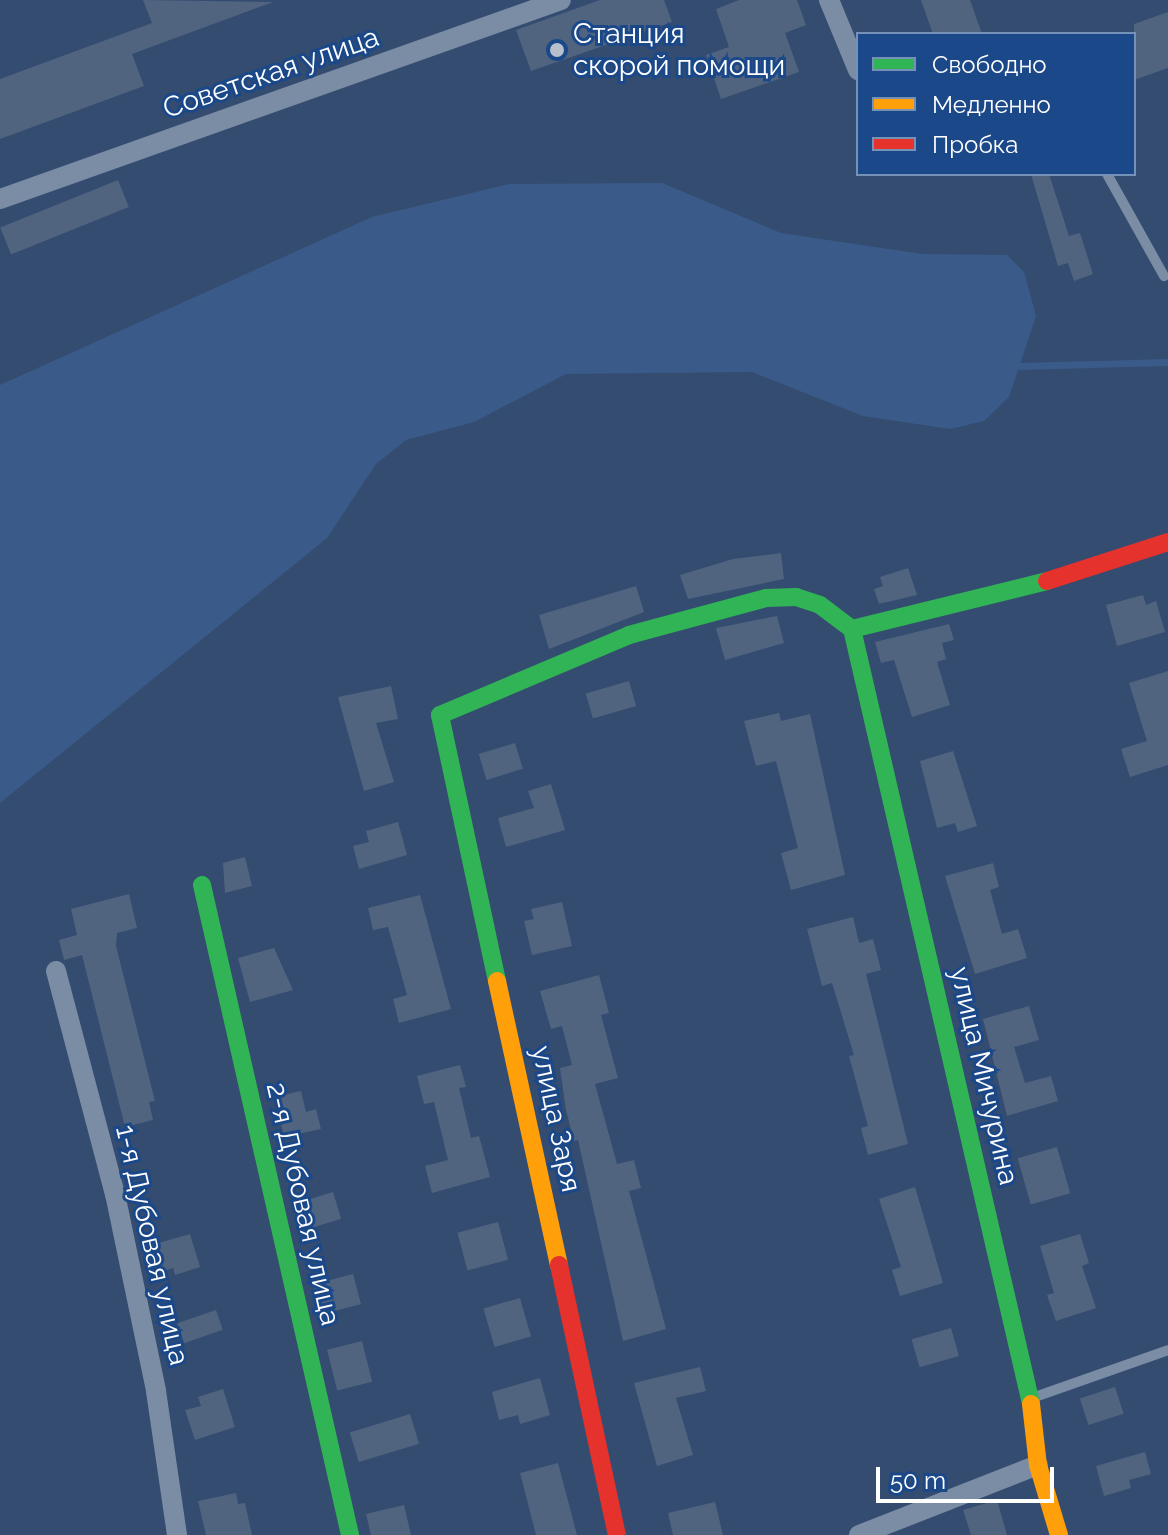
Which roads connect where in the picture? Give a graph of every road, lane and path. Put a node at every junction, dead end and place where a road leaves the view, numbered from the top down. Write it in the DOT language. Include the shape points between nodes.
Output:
graph roads {
  1 [pos="561,0"];
  2 [pos="829,0"];
  3 [pos="856,65"];
  4 [pos="1108,176"];
  5 [pos="0,199"];
  6 [pos="1164,276"];
  7 [pos="1168,542"];
  8 [pos="852,629"];
  9 [pos="202,885"];
  10 [pos="56,971"];
  11 [pos="1168,1350"];
  12 [pos="1030,1398"];
  13 [pos="1038,1465"];
  14 [pos="177,1535"];
  15 [pos="350,1535"];
  16 [pos="617,1535"];
  17 [pos="859,1535"];
  18 [pos="1059,1535"];
  1 -- 5 [label="street, Советская улица"];
  2 -- 3 [label="street"];
  4 -- 6 [label="lane"];
  7 -- 8 [label="street" via="1034,585"];
  8 -- 12 [label="street, улица Мичурина"];
  8 -- 16 [label="street, улица Заря" via="820,605 796,597 766,598 629,635 440,715"];
  9 -- 15 [label="street, 2-я Дубовая улица"];
  10 -- 14 [label="street, 1-я Дубовая улица" via="115,1194 156,1391"];
  11 -- 12 [label="lane"];
  12 -- 13 [label="street, улица Мичурина"];
  13 -- 17 [label="street"];
  13 -- 18 [label="street, улица Мичурина"];
}
